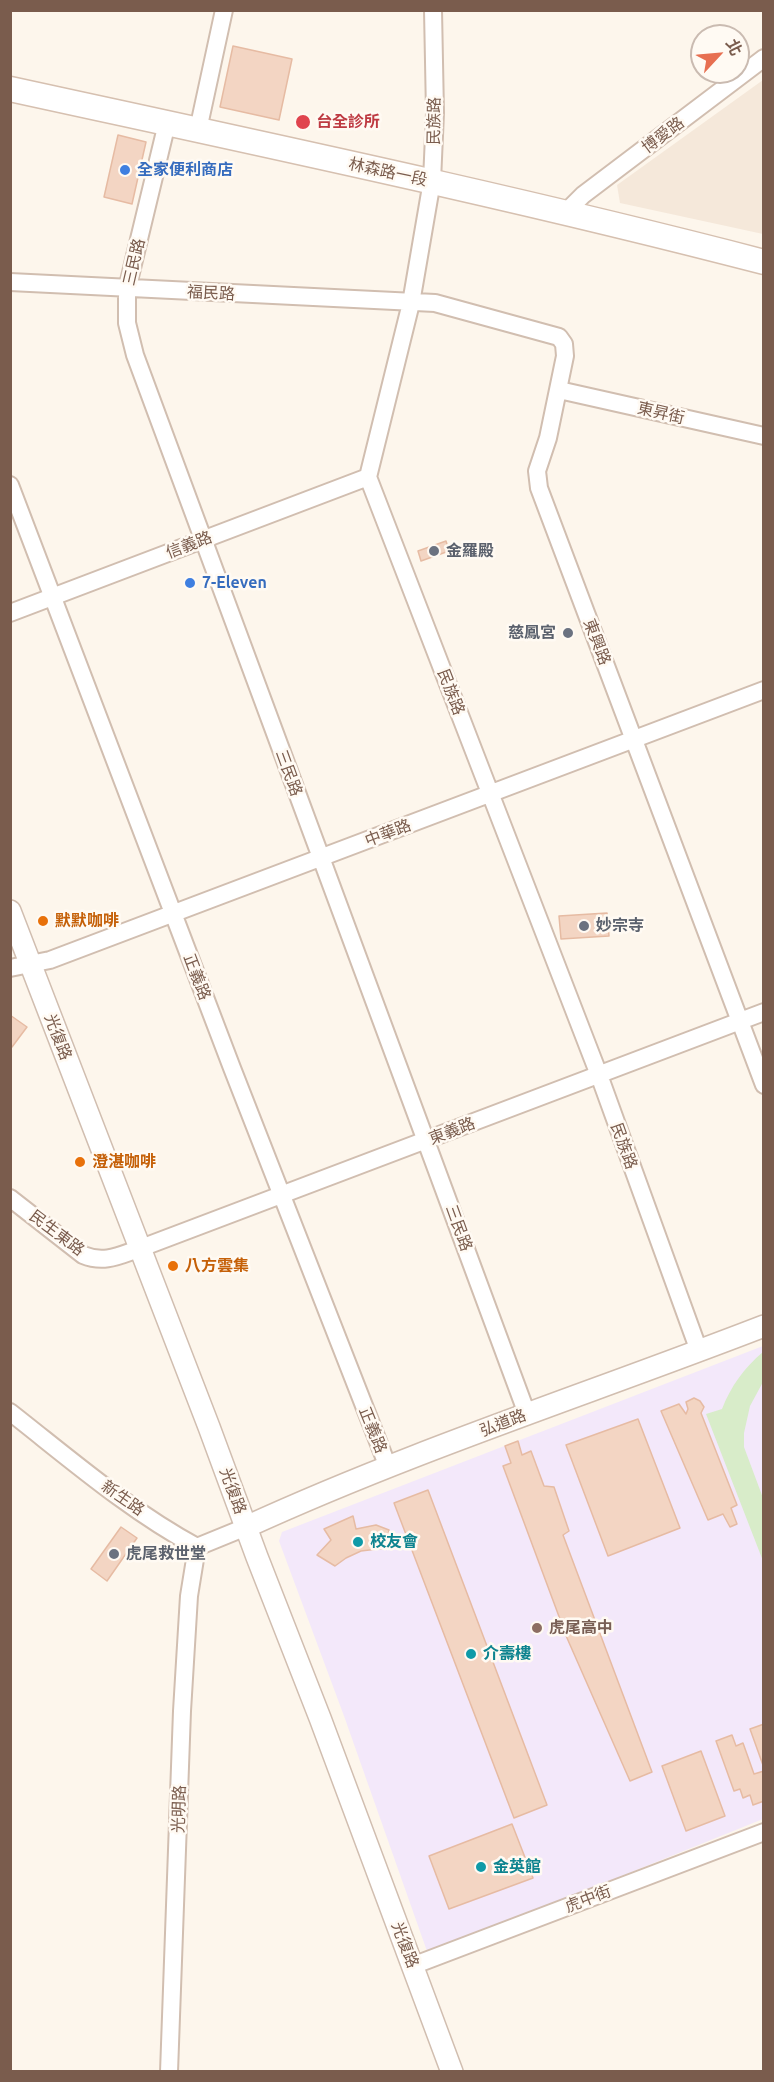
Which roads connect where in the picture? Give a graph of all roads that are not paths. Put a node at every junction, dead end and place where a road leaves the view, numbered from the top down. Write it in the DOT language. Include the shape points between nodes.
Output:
graph roads {
  1 [pos="224,10"];
  2 [pos="433,10"];
  3 [pos="764,58"];
  4 [pos="10,89"];
  5 [pos="167,123"];
  6 [pos="198,130"];
  7 [pos="432,181"];
  8 [pos="564,214"];
  9 [pos="764,262"];
  10 [pos="10,282"];
  11 [pos="127,290"];
  12 [pos="411,303"];
  13 [pos="559,390"];
  14 [pos="764,436"];
  15 [pos="368,477"];
  16 [pos="10,485"];
  17 [pos="204,539"];
  18 [pos="53,597"];
  19 [pos="10,614"];
  20 [pos="764,690"];
  21 [pos="634,739"];
  22 [pos="491,794"];
  23 [pos="320,859"];
  24 [pos="10,911"];
  25 [pos="173,914"];
  26 [pos="21,966"];
  27 [pos="764,1012"];
  28 [pos="741,1021"];
  29 [pos="598,1075"];
  30 [pos="764,1085"];
  31 [pos="427,1141"];
  32 [pos="280,1195"];
  33 [pos="10,1198"];
  34 [pos="141,1248"];
  35 [pos="764,1326"];
  36 [pos="699,1351"];
  37 [pos="10,1412"];
  38 [pos="527,1414"];
  39 [pos="388,1467"];
  40 [pos="246,1527"];
  41 [pos="197,1547"];
  42 [pos="764,1832"];
  43 [pos="412,1966"];
  44 [pos="169,2072"];
  45 [pos="452,2072"];
  1 -- 6 [label="street"];
  2 -- 7 [label="street, 民族路"];
  3 -- 8 [label="street, 博愛路" via="583,195"];
  4 -- 5 [label="main road, 林森路一段"];
  5 -- 6 [label="main road, 林森路一段"];
  5 -- 11 [label="street, 三民路"];
  6 -- 7 [label="main road, 林森路一段"];
  7 -- 8 [label="main road, 林森路一段"];
  7 -- 12 [label="street, 民族路"];
  8 -- 9 [label="main road, 林森路一段" via="615,223"];
  10 -- 11 [label="street, 福民路"];
  11 -- 12 [label="street, 福民路"];
  11 -- 17 [label="street, 三民路" via="127,323 135,355"];
  12 -- 13 [label="street, 東興路" via="435,303 559,337 565,356"];
  12 -- 15 [label="street, 民族路"];
  13 -- 14 [label="street, 東昇街"];
  13 -- 21 [label="street, 東興路" via="537,471 539,488"];
  15 -- 17 [label="street, 信義路"];
  15 -- 22 [label="street, 民族路"];
  16 -- 18 [label="street, 正義路"];
  17 -- 18 [label="street, 信義路"];
  17 -- 23 [label="street, 三民路"];
  18 -- 19 [label="street, 信義路"];
  18 -- 25 [label="street, 正義路"];
  20 -- 21 [label="street, 中華路"];
  21 -- 22 [label="street, 中華路"];
  21 -- 28 [label="street, 東興路"];
  22 -- 23 [label="street, 中華路"];
  22 -- 29 [label="street, 民族路"];
  23 -- 25 [label="street, 中華路"];
  23 -- 31 [label="street, 三民路"];
  24 -- 26 [label="street, 光復路"];
  25 -- 26 [label="street, 中華路" via="50,960"];
  25 -- 32 [label="street, 正義路"];
  26 -- 34 [label="street, 光復路"];
  27 -- 28 [label="street, 東義路"];
  28 -- 29 [label="street, 東義路"];
  28 -- 30 [label="street, 東興路"];
  29 -- 31 [label="street, 東義路"];
  29 -- 36 [label="street, 民族路"];
  31 -- 32 [label="street, 東義路"];
  31 -- 38 [label="street, 三民路"];
  32 -- 34 [label="street, 東義路"];
  32 -- 39 [label="street, 正義路"];
  33 -- 34 [label="street, 民生東路" via="83,1255 103,1260"];
  34 -- 40 [label="street, 光復路"];
  35 -- 36 [label="street, 弘道路"];
  36 -- 38 [label="street, 弘道路"];
  37 -- 41 [label="street, 新生路" via="169,1532"];
  38 -- 39 [label="street, 弘道路"];
  39 -- 40 [label="street, 弘道路"];
  40 -- 41 [label="street"];
  40 -- 43 [label="street, 光復路"];
  41 -- 44 [label="street, 光明路" via="189,1596 182,1712"];
  42 -- 43 [label="street, 虎中街"];
  43 -- 45 [label="street, 光復路"];
}
